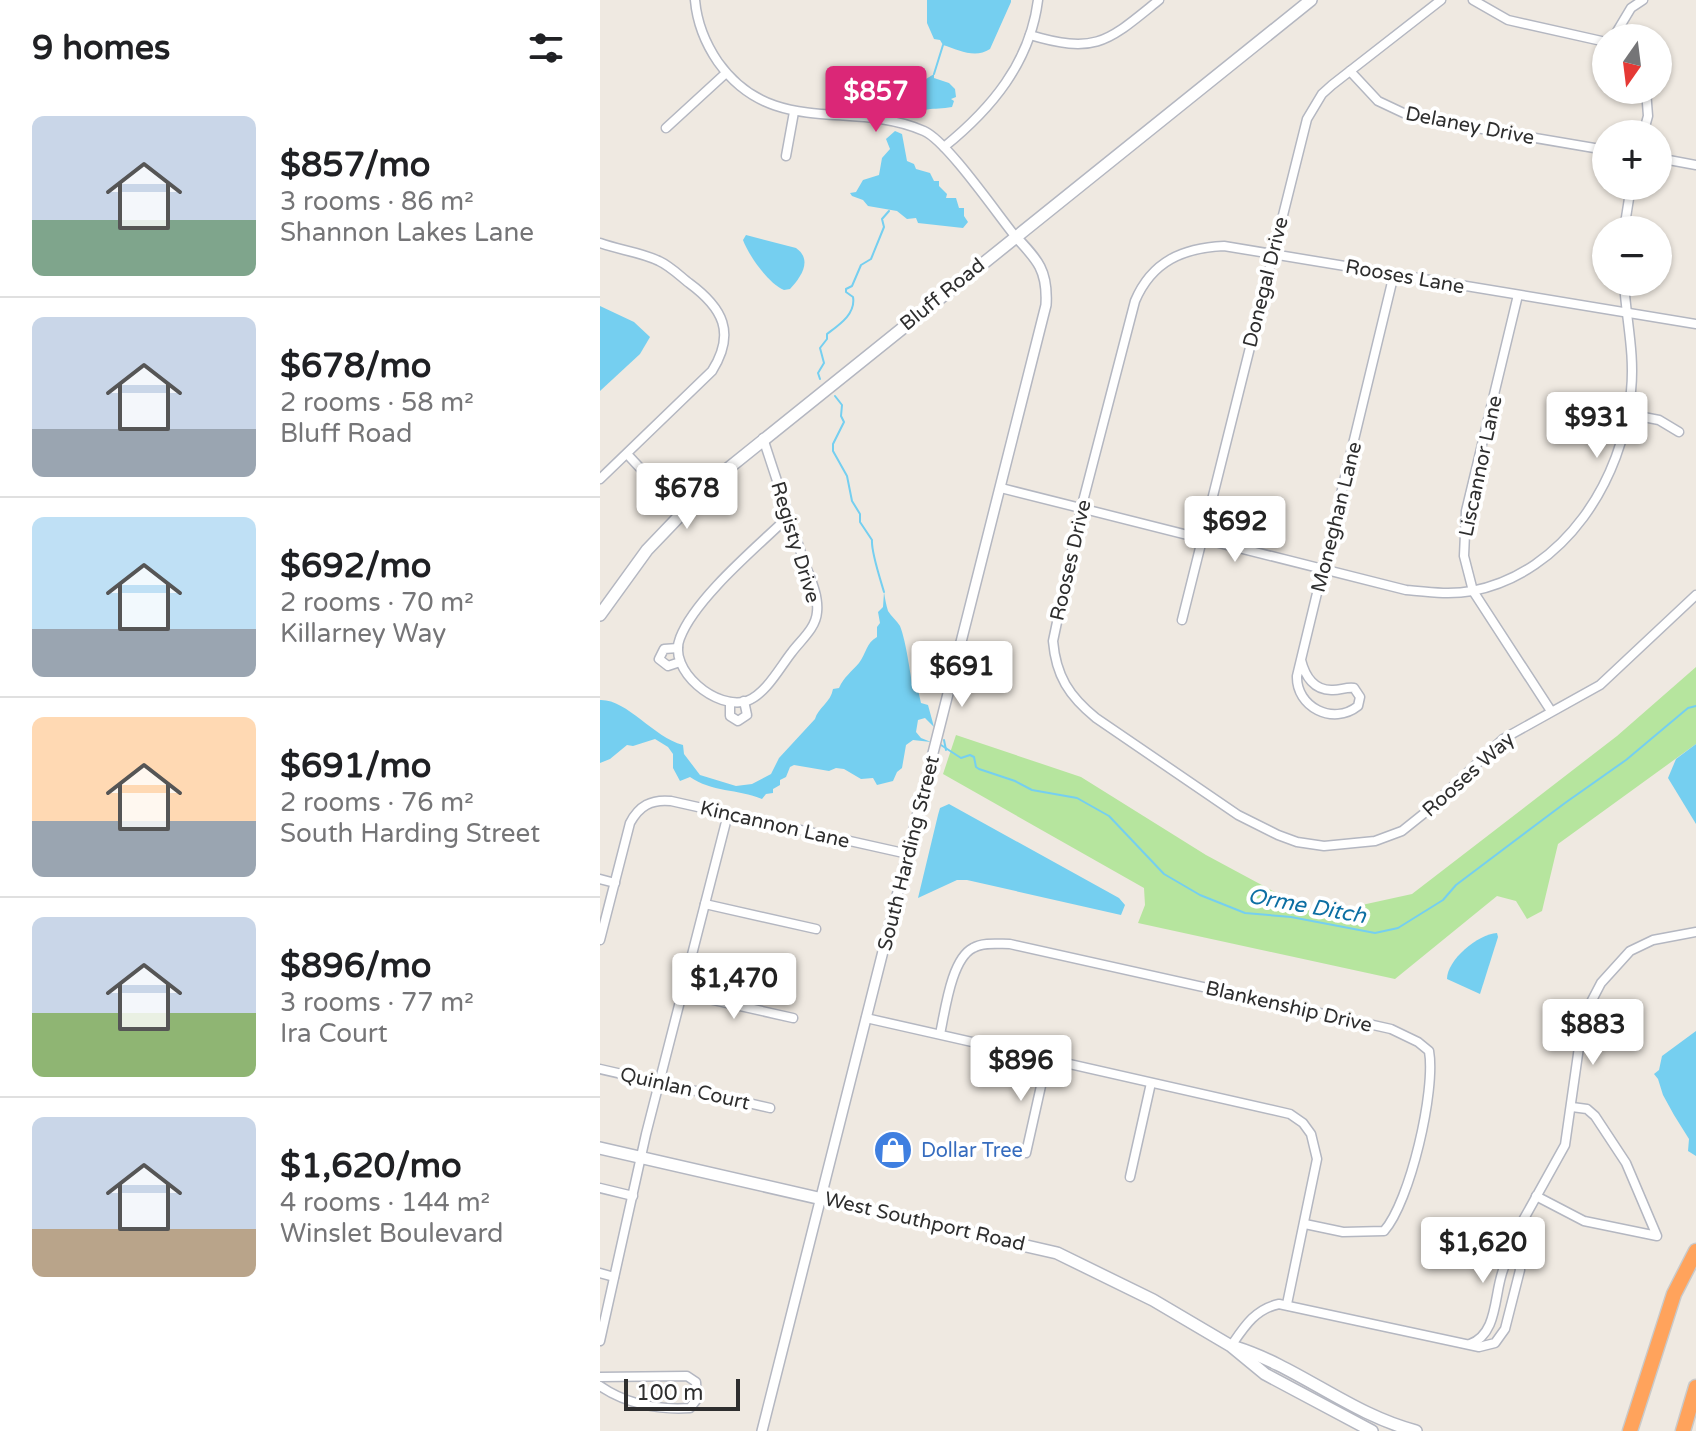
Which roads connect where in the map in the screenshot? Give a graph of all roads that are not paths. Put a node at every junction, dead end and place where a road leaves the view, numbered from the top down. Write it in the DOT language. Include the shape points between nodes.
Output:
graph roads {
  1 [pos="695,0"];
  2 [pos="1038,0"];
  3 [pos="1159,0"];
  4 [pos="1311,0"];
  5 [pos="1441,0"];
  6 [pos="1473,0"];
  7 [pos="1643,0"];
  8 [pos="1619,24"];
  9 [pos="1030,35"];
  10 [pos="1592,39"];
  11 [pos="1350,71"];
  12 [pos="726,73"];
  13 [pos="794,112"];
  14 [pos="666,128"];
  15 [pos="944,147"];
  16 [pos="1592,148"];
  17 [pos="786,156"];
  18 [pos="1672,161"];
  19 [pos="1696,165"];
  20 [pos="1015,236"];
  21 [pos="600,243"];
  22 [pos="1272,254"];
  23 [pos="1394,274"];
  24 [pos="1518,295"];
  25 [pos="1625,296"];
  26 [pos="1135,301"];
  27 [pos="1626,313"];
  28 [pos="1696,324"];
  29 [pos="1628,414"];
  30 [pos="1679,432"];
  31 [pos="763,438"];
  32 [pos="627,454"];
  33 [pos="600,479"];
  34 [pos="1001,488"];
  35 [pos="1081,509"];
  36 [pos="681,512"];
  37 [pos="789,516"];
  38 [pos="1203,540"];
  39 [pos="1324,570"];
  40 [pos="1473,591"];
  41 [pos="1696,595"];
  42 [pos="600,615"];
  43 [pos="1182,620"];
  44 [pos="678,648"];
  45 [pos="1301,660"];
  46 [pos="680,662"];
  47 [pos="744,701"];
  48 [pos="730,702"];
  49 [pos="1551,711"];
  50 [pos="728,814"];
  51 [pos="1297,842"];
  52 [pos="908,854"];
  53 [pos="600,879"];
  54 [pos="615,883"];
  55 [pos="705,904"];
  56 [pos="816,929"];
  57 [pos="1696,932"];
  58 [pos="600,940"];
  59 [pos="682,993"];
  60 [pos="793,1018"];
  61 [pos="866,1018"];
  62 [pos="940,1034"];
  63 [pos="1047,1059"];
  64 [pos="600,1069"];
  65 [pos="659,1083"];
  66 [pos="1151,1083"];
  67 [pos="1572,1107"];
  68 [pos="770,1108"];
  69 [pos="600,1148"];
  70 [pos="1026,1153"];
  71 [pos="641,1157"];
  72 [pos="1130,1177"];
  73 [pos="600,1188"];
  74 [pos="633,1196"];
  75 [pos="1536,1196"];
  76 [pos="820,1197"];
  77 [pos="1305,1224"];
  78 [pos="1516,1248"];
  79 [pos="1696,1251"];
  80 [pos="600,1273"];
  81 [pos="614,1277"];
  82 [pos="1287,1304"];
  83 [pos="600,1341"];
  84 [pos="1467,1344"];
  85 [pos="1231,1346"];
  86 [pos="600,1377"];
  87 [pos="600,1386"];
  88 [pos="1696,1387"];
  89 [pos="1640,1399"];
  90 [pos="762,1431"];
  91 [pos="1372,1431"];
  92 [pos="1416,1431"];
  93 [pos="1621,1431"];
  94 [pos="1630,1431"];
  95 [pos="1683,1431"];
  1 -- 12 [label="street" via="700,28"];
  2 -- 9 [label="street"];
  3 -- 9 [label="street" via="1103,41 1078,46"];
  4 -- 20 [label="main road, Bluff Road"];
  5 -- 11 [label="street, Donegal Drive"];
  6 -- 10 [label="street" via="1508,20"];
  7 -- 8 [label="street"];
  9 -- 15 [label="street" via="997,97"];
  11 -- 16 [label="street, Delaney Drive" via="1378,101 1412,117"];
  11 -- 22 [label="street, Donegal Drive" via="1322,94 1307,119"];
  12 -- 13 [label="street" via="764,102"];
  12 -- 14 [label="street"];
  13 -- 15 [label="street" via="878,118 924,130"];
  13 -- 17 [label="street"];
  15 -- 20 [label="street"];
  18 -- 19 [label="street"];
  20 -- 31 [label="main road, Bluff Road"];
  20 -- 34 [label="street, South Harding Street" via="1042,268 1047,292"];
  21 -- 32 [label="street" via="659,261 707,296 723,324 725,341 712,371"];
  22 -- 23 [label="street, Rooses Lane"];
  22 -- 26 [label="street, Rooses Lane" via="1224,246 1182,252 1154,270"];
  22 -- 38 [label="street, Donegal Drive"];
  23 -- 24 [label="street, Rooses Lane"];
  23 -- 39 [label="street, Moneghan Lane"];
  24 -- 27 [label="street, Rooses Lane"];
  24 -- 40 [label="street, Liscannor Lane" via="1466,511 1464,556"];
  25 -- 27 [label="street"];
  26 -- 35 [label="street, Rooses Drive"];
  27 -- 28 [label="street, Rooses Lane"];
  27 -- 29 [label="street" via="1633,355"];
  29 -- 30 [label="street" via="1659,420"];
  29 -- 40 [label="street" via="1606,480 1569,536 1531,568"];
  31 -- 36 [label="main road, Bluff Road"];
  31 -- 37 [label="street, Registy Drive"];
  32 -- 33 [label="street"];
  32 -- 36 [label="street"];
  34 -- 35 [label="street"];
  34 -- 52 [label="street, South Harding Street"];
  35 -- 38 [label="street"];
  35 -- 51 [label="street, Rooses Drive" via="1053,641 1063,684 1096,718 1238,815"];
  36 -- 42 [label="main road, Bluff Road"];
  37 -- 44 [label="street" via="713,591 683,632"];
  37 -- 47 [label="street, Registy Drive" via="816,598 816,618 761,691"];
  38 -- 39 [label="street"];
  38 -- 43 [label="street, Donegal Drive"];
  39 -- 40 [label="street" via="1406,590"];
  39 -- 45 [label="street, Moneghan Lane"];
  40 -- 49 [label="street, Liscannor Lane"];
  41 -- 49 [label="street, Rooses Way" via="1600,685"];
  44 -- 46 [label="street"];
  44 -- 46 [label="street" via="664,649 659,659 668,666"];
  45 -- 45 [label="street, Moneghan Lane" via="1313,684 1327,690 1354,688 1358,706 1330,714 1306,703 1296,687"];
  46 -- 48 [label="street" via="715,698"];
  47 -- 48 [label="street"];
  47 -- 48 [label="street" via="747,714 738,721 730,716"];
  49 -- 51 [label="street, Rooses Way" via="1503,739 1402,831 1351,845"];
  50 -- 52 [label="street, Kincannon Lane"];
  50 -- 54 [label="street, Kincannon Lane" via="667,800 643,807 630,823"];
  50 -- 55 [label="street"];
  52 -- 61 [label="street, South Harding Street"];
  53 -- 54 [label="street"];
  54 -- 58 [label="street"];
  55 -- 56 [label="street"];
  55 -- 59 [label="street"];
  57 -- 67 [label="street" via="1653,940 1630,951 1601,983 1581,1033"];
  59 -- 60 [label="street"];
  59 -- 65 [label="street"];
  61 -- 62 [label="street"];
  61 -- 76 [label="street, South Harding Street"];
  62 -- 63 [label="street"];
  62 -- 77 [label="street, Blankenship Drive" via="961,959 982,945 1010,944 1391,1029 1418,1042 1429,1051 1431,1082 1404,1197 1391,1222 1384,1231 1359,1234"];
  63 -- 66 [label="street"];
  63 -- 70 [label="street"];
  64 -- 65 [label="street, Quinlan Court"];
  65 -- 68 [label="street, Quinlan Court"];
  65 -- 71 [label="street"];
  66 -- 72 [label="street"];
  66 -- 77 [label="street" via="1273,1109 1303,1123 1317,1159"];
  67 -- 75 [label="street" via="1565,1145"];
  67 -- 75 [label="street" via="1595,1116 1631,1170 1657,1236 1584,1221"];
  69 -- 71 [label="main road, West Southport Road"];
  71 -- 74 [label="street"];
  71 -- 76 [label="main road, West Southport Road"];
  73 -- 74 [label="street"];
  74 -- 81 [label="street"];
  75 -- 78 [label="street"];
  76 -- 85 [label="main road, West Southport Road" via="1057,1253"];
  76 -- 90 [label="street, South Harding Street"];
  77 -- 82 [label="street"];
  78 -- 84 [label="street" via="1504,1266 1488,1330"];
  78 -- 84 [label="street" via="1520,1270 1503,1335 1490,1346"];
  79 -- 89 [label="highway" via="1674,1294"];
  80 -- 81 [label="street"];
  81 -- 83 [label="street"];
  82 -- 84 [label="street"];
  82 -- 85 [label="street" via="1254,1316"];
  85 -- 91 [label="main road, West Southport Road" via="1265,1374"];
  85 -- 92 [label="main road, West Southport Road" via="1274,1361 1367,1414"];
  86 -- 87 [label="street" via="687,1376 696,1382 697,1399 690,1408 659,1408"];
  88 -- 95 [label="highway"];
  89 -- 93 [label="highway"];
  89 -- 94 [label="highway"];
}
